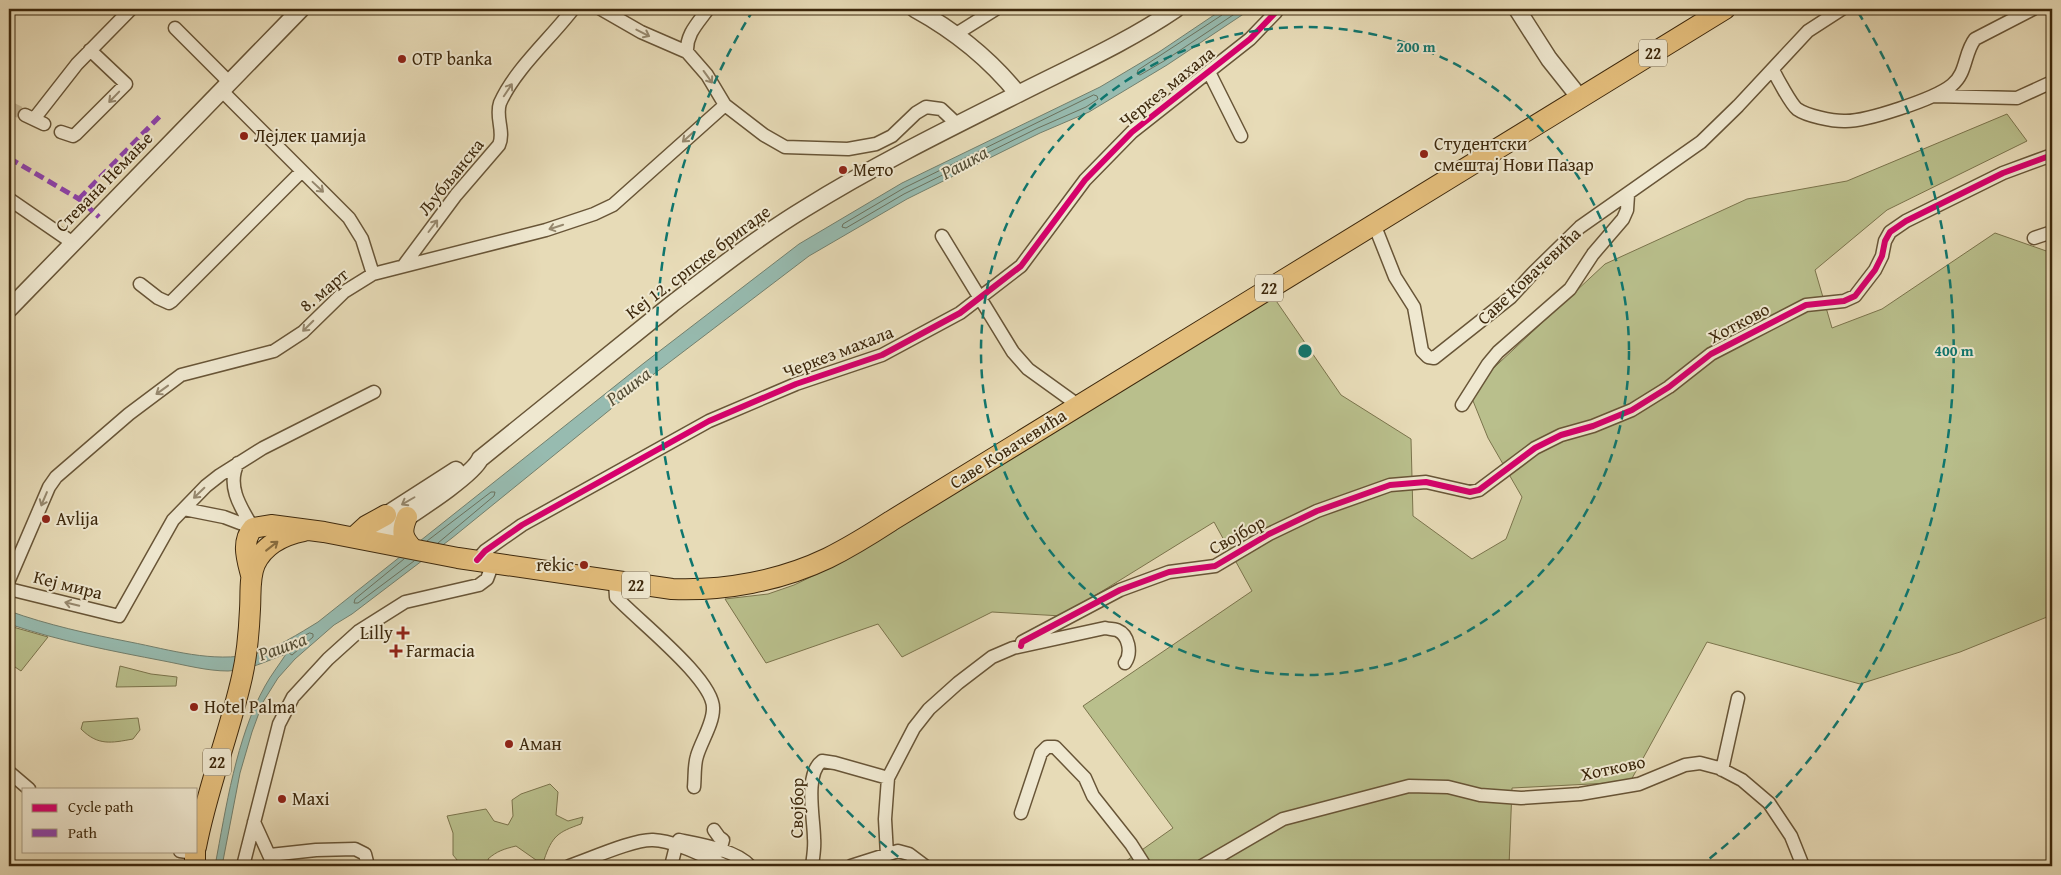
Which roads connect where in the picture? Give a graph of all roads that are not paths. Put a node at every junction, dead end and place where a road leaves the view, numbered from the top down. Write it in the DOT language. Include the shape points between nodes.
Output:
graph roads {
  1 [pos="132,9"];
  2 [pos="301,9"];
  3 [pos="574,9"];
  4 [pos="601,9"];
  5 [pos="708,9"];
  6 [pos="915,9"];
  7 [pos="996,9"];
  8 [pos="1176,9"];
  9 [pos="1517,9"];
  10 [pos="1725,9"];
  11 [pos="1842,9"];
  12 [pos="2033,9"];
  13 [pos="1276,12"];
  14 [pos="176,28"];
  15 [pos="956,34"];
  16 [pos="90,50"];
  17 [pos="687,52"];
  18 [pos="1772,70"];
  19 [pos="1210,72"];
  20 [pos="2052,82"];
  21 [pos="225,86"];
  22 [pos="1018,94"];
  23 [pos="1934,96"];
  24 [pos="1580,98"];
  25 [pos="724,105"];
  26 [pos="34,119"];
  27 [pos="958,126"];
  28 [pos="61,132"];
  29 [pos="1242,136"];
  30 [pos="2052,155"];
  31 [pos="302,172"];
  32 [pos="1628,195"];
  33 [pos="9,199"];
  34 [pos="1374,224"];
  35 [pos="2052,232"];
  36 [pos="942,236"];
  37 [pos="2034,238"];
  38 [pos="73,243"];
  39 [pos="404,265"];
  40 [pos="373,274"];
  41 [pos="140,284"];
  42 [pos="980,298"];
  43 [pos="9,309"];
  44 [pos="374,392"];
  45 [pos="1078,405"];
  46 [pos="1462,405"];
  47 [pos="480,459"];
  48 [pos="238,463"];
  49 [pos="1361,495"];
  50 [pos="184,509"];
  51 [pos="386,515"];
  52 [pos="253,528"];
  53 [pos="304,531"];
  54 [pos="405,536"];
  55 [pos="354,537"];
  56 [pos="377,542"];
  57 [pos="476,560"];
  58 [pos="252,575"];
  59 [pos="9,580"];
  60 [pos="615,582"];
  61 [pos="9,589"];
  62 [pos="1021,646"];
  63 [pos="1125,662"];
  64 [pos="1738,698"];
  65 [pos="1722,770"];
  66 [pos="9,772"];
  67 [pos="888,778"];
  68 [pos="694,787"];
  69 [pos="29,788"];
  70 [pos="1021,813"];
  71 [pos="254,822"];
  72 [pos="714,830"];
  73 [pos="198,832"];
  74 [pos="662,842"];
  75 [pos="676,846"];
  76 [pos="720,851"];
  77 [pos="887,854"];
  78 [pos="272,861"];
  79 [pos="243,866"];
  80 [pos="368,866"];
  81 [pos="569,866"];
  82 [pos="671,866"];
  83 [pos="726,866"];
  84 [pos="750,866"];
  85 [pos="812,866"];
  86 [pos="851,866"];
  87 [pos="925,866"];
  88 [pos="1145,866"];
  89 [pos="1202,866"];
  90 [pos="1803,866"];
  1 -- 16 [label="street"];
  2 -- 21 [label="street, Стевана Немање"];
  39 -- 3 [label="street, Љубљанска, one-way" via="456,195 500,145 502,136 498,110 502,101 539,47"];
  4 -- 17 [label="street, one-way" via="640,32"];
  5 -- 17 [label="street" via="688,39"];
  6 -- 15 [label="street"];
  7 -- 15 [label="street"];
  8 -- 22 [label="street, Кеј 12. српске бригаде" via="1109,49"];
  9 -- 24 [label="street" via="1549,59"];
  10 -- 24 [label="main road, Саве Ковачевића / 22"];
  11 -- 18 [label="street, Саве Ковачевића" via="1808,31"];
  12 -- 23 [label="street" via="1975,38 1962,74"];
  13 -- 19 [label="street, Черкез махала"];
  14 -- 21 [label="street"];
  15 -- 22 [label="street" via="986,58"];
  16 -- 26 [label="street"];
  16 -- 28 [label="street, one-way" via="126,84 81,131 73,136"];
  17 -- 25 [label="street, one-way" via="707,75"];
  18 -- 23 [label="street" via="1796,108 1822,119 1845,122 1885,113"];
  18 -- 32 [label="street, Саве Ковачевића" via="1701,142"];
  19 -- 29 [label="street, Черкез махала"];
  19 -- 42 [label="street, Черкез махала" via="1132,132 1086,180 1021,266"];
  20 -- 23 [label="street" via="2017,98"];
  21 -- 31 [label="street"];
  21 -- 38 [label="street, Стевана Немање"];
  22 -- 27 [label="street, Кеј 12. српске бригаде"];
  24 -- 34 [label="main road, Саве Ковачевића / 22"];
  25 -- 27 [label="street" via="780,146 857,148 885,141 926,107 941,109"];
  25 -- 39 [label="street, 8. март, one-way" via="613,205 546,230"];
  27 -- 47 [label="street, Кеј 12. српске бригаде" via="825,197 767,234 656,317"];
  30 -- 49 [label="street, Хотково" via="2003,173 1890,232 1875,270 1855,296 1844,301 1806,305 1711,354 1669,387 1632,410 1561,435 1536,448 1479,490 1470,492 1426,482 1390,485"];
  31 -- 40 [label="street, one-way" via="349,218 362,239"];
  31 -- 41 [label="street" via="172,301 164,301"];
  32 -- 34 [label="street, Саве Ковачевића" via="1580,227 1511,297 1434,358 1422,351 1414,307 1395,276"];
  32 -- 46 [label="street, Саве Ковачевића" via="1623,219 1593,254 1570,289 1498,352"];
  33 -- 38 [label="street"];
  34 -- 45 [label="main road, Саве Ковачевића / 22"];
  35 -- 37 [label="street"];
  36 -- 42 [label="street"];
  38 -- 43 [label="street, Стевана Немање"];
  39 -- 40 [label="street, 8. март"];
  40 -- 59 [label="street, 8. март, one-way" via="344,292 303,332 274,351 182,375 63,469 49,487"];
  42 -- 45 [label="street" via="1028,369"];
  42 -- 57 [label="street, Черкез махала" via="960,313 882,355 796,384 709,421 522,525 485,550"];
  44 -- 48 [label="street"];
  45 -- 60 [label="main road, Саве Ковачевића / 22" via="849,546 812,565 777,577 713,590 672,590"];
  47 -- 51 [label="street, Кеј 12. српске бригаде, one-way" via="460,467"];
  47 -- 54 [label="street, Кеј 12. српске бригаде" via="478,466"];
  48 -- 50 [label="street, one-way" via="206,486"];
  48 -- 52 [label="street" via="233,473 235,495"];
  49 -- 62 [label="street, Својбор" via="1269,534 1215,566 1169,572 1120,590 1022,642"];
  50 -- 52 [label="street"];
  50 -- 61 [label="street, Кеј мира, one-way" via="169,526 119,616"];
  51 -- 55 [label="main road"];
  51 -- 56 [label="street"];
  52 -- 53 [label="main road, 22" via="276,526"];
  52 -- 58 [label="main road, 22" via="246,544"];
  53 -- 55 [label="main road, 22"];
  58 -- 53 [label="main road, 22, one-way" via="259,558 270,546 284,536"];
  54 -- 56 [label="main road, 22"];
  54 -- 56 [label="street, Кеј 12. српске бригаде" via="384,534"];
  54 -- 57 [label="main road, 22"];
  55 -- 56 [label="main road, 22"];
  57 -- 60 [label="main road, Саве Ковачевића / 22"];
  57 -- 71 [label="street, Черкез махала" via="487,579 479,586 405,602 359,631 328,659 294,698 279,724"];
  58 -- 73 [label="main road, 22" via="248,642 242,677"];
  60 -- 68 [label="street" via="616,597 682,659 711,698 714,711 697,756"];
  62 -- 63 [label="street, Својбор" via="1105,628 1123,634 1130,650"];
  62 -- 67 [label="street, Својбор" via="992,658 933,705 914,728"];
  64 -- 65 [label="street"];
  65 -- 89 [label="street, Хотково" via="1700,763 1639,784 1580,794 1520,798 1480,795 1448,787 1409,786 1283,819"];
  65 -- 90 [label="street, Хотково" via="1742,780 1769,802 1791,836"];
  66 -- 69 [label="street"];
  67 -- 77 [label="street, Својбор"];
  67 -- 85 [label="street, Својбор" via="835,763 822,761 817,766 812,780"];
  70 -- 88 [label="street" via="1042,753 1048,747 1056,747 1085,778 1093,796"];
  71 -- 78 [label="street"];
  71 -- 79 [label="street, Черкез махала"];
  72 -- 76 [label="street" via="723,840"];
  74 -- 75 [label="street"];
  74 -- 76 [label="street" via="679,840"];
  74 -- 81 [label="street" via="639,841"];
  75 -- 82 [label="street"];
  75 -- 83 [label="street"];
  76 -- 84 [label="street" via="738,857"];
  77 -- 86 [label="street"];
  77 -- 87 [label="street" via="904,852"];
  78 -- 80 [label="street" via="316,850 354,849 364,854"];
}
